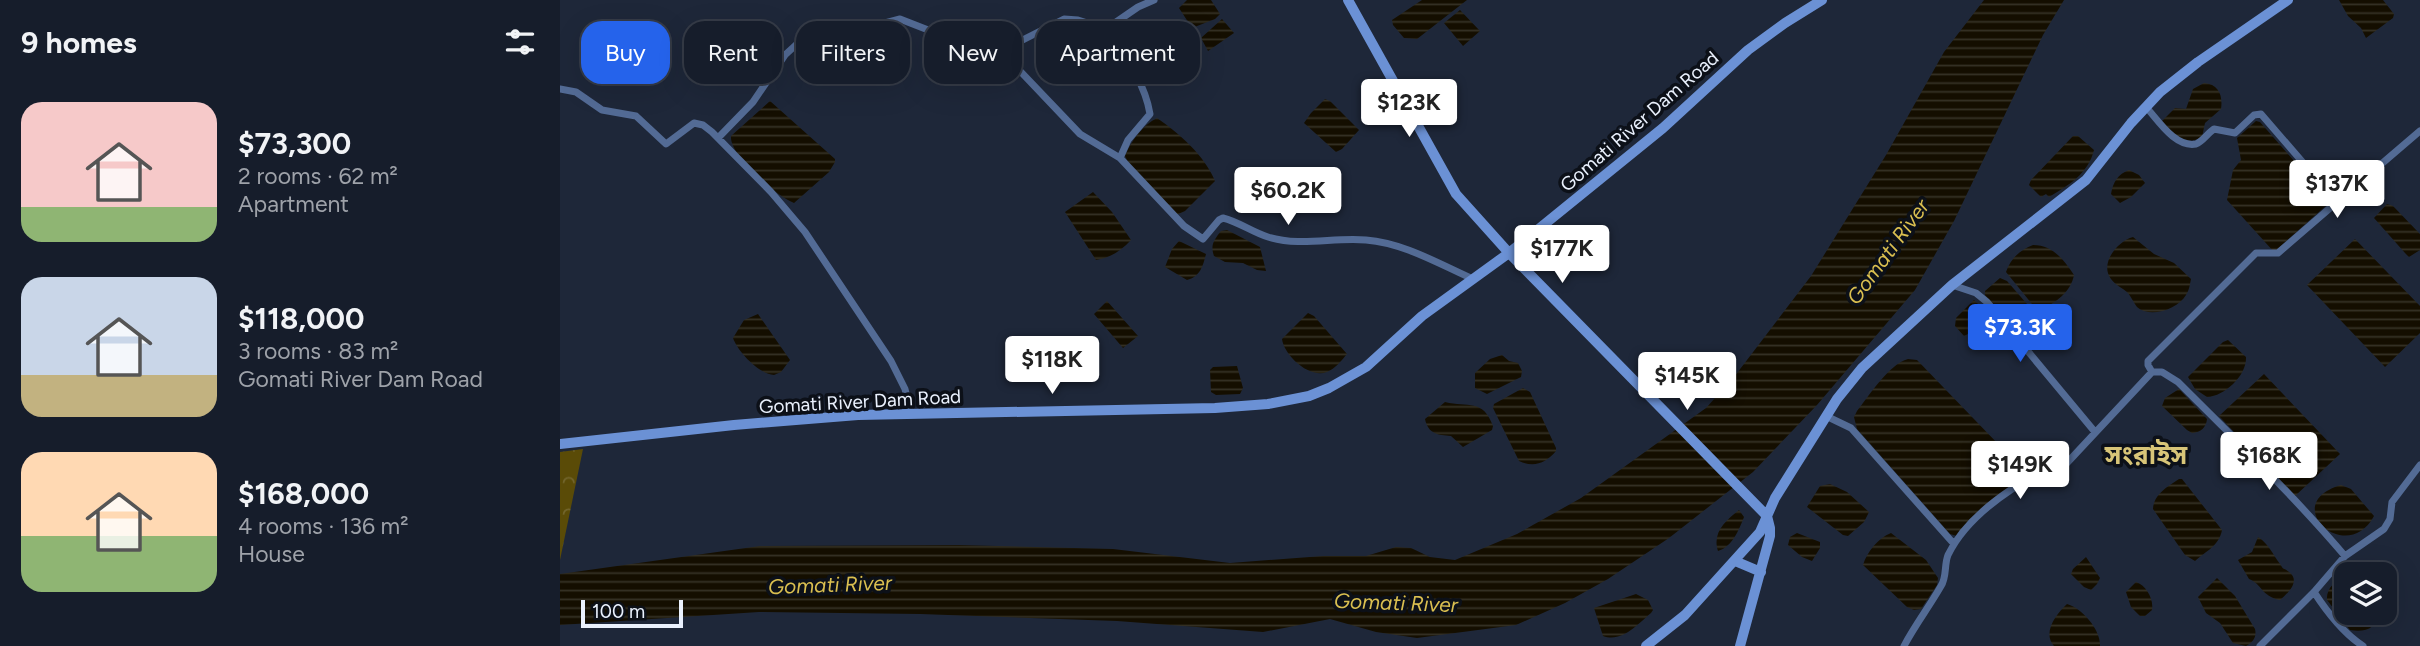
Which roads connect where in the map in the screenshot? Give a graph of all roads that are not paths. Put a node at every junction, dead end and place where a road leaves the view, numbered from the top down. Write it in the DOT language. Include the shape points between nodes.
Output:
graph roads {
  1 [pos="1154,0"];
  2 [pos="1348,0"];
  3 [pos="1822,0"];
  4 [pos="2288,0"];
  5 [pos="1060,21"];
  6 [pos="1081,21"];
  7 [pos="1118,21"];
  8 [pos="924,28"];
  9 [pos="1022,73"];
  10 [pos="1141,84"];
  11 [pos="560,89"];
  12 [pos="2146,107"];
  13 [pos="2420,131"];
  14 [pos="718,138"];
  15 [pos="1120,158"];
  16 [pos="2337,202"];
  17 [pos="1509,253"];
  18 [pos="1473,279"];
  19 [pos="1952,285"];
  20 [pos="2152,372"];
  21 [pos="911,414"];
  22 [pos="1826,416"];
  23 [pos="2095,432"];
  24 [pos="560,444"];
  25 [pos="2420,465"];
  26 [pos="1767,516"];
  27 [pos="1954,544"];
  28 [pos="2345,556"];
  29 [pos="1735,561"];
  30 [pos="1761,572"];
  31 [pos="2314,592"];
  32 [pos="1646,646"];
  33 [pos="1740,646"];
  34 [pos="1904,646"];
  35 [pos="2260,646"];
  36 [pos="2363,646"];
  1 -- 7 [label="street"];
  2 -- 17 [label="street" via="1449,184"];
  3 -- 17 [label="street, Gomati River Dam Road" via="1748,50 1663,128"];
  4 -- 12 [label="street" via="2198,62"];
  5 -- 6 [label="street"];
  8 -- 14 [label="street" via="900,19 853,42 811,31 785,55 753,102"];
  9 -- 15 [label="street" via="1080,134"];
  10 -- 15 [label="street" via="1150,114"];
  11 -- 14 [label="street" via="576,92 602,110 636,116 666,144 694,123"];
  12 -- 16 [label="street" via="2178,140 2191,144 2214,130 2235,133 2261,114"];
  12 -- 19 [label="street" via="2086,180"];
  13 -- 16 [label="street"];
  14 -- 21 [label="street" via="806,232 891,361"];
  15 -- 18 [label="street" via="1184,226 1203,239 1223,218 1286,240 1387,243"];
  16 -- 20 [label="street" via="2278,253 2256,253 2148,360"];
  17 -- 18 [label="street, Gomati River Dam Road"];
  17 -- 26 [label="street"];
  18 -- 21 [label="street, Gomati River Dam Road" via="1422,316 1366,367 1329,388 1290,401 1215,408"];
  19 -- 22 [label="street" via="1862,368"];
  19 -- 23 [label="street" via="1987,302"];
  20 -- 23 [label="street"];
  20 -- 28 [label="street" via="2162,372 2178,382"];
  21 -- 24 [label="street, Gomati River Dam Road" via="810,418"];
  22 -- 26 [label="street"];
  22 -- 27 [label="street" via="1851,428"];
  23 -- 27 [label="street" via="2066,464 2018,485 1987,508"];
  25 -- 28 [label="street" via="2392,502 2384,529"];
  26 -- 29 [label="street" via="1760,532"];
  26 -- 30 [label="street" via="1770,536"];
  27 -- 34 [label="street" via="1943,582"];
  28 -- 31 [label="street"];
  29 -- 30 [label="street"];
  29 -- 32 [label="street" via="1685,615"];
  30 -- 33 [label="street"];
  31 -- 35 [label="street"];
  31 -- 36 [label="street"];
}
